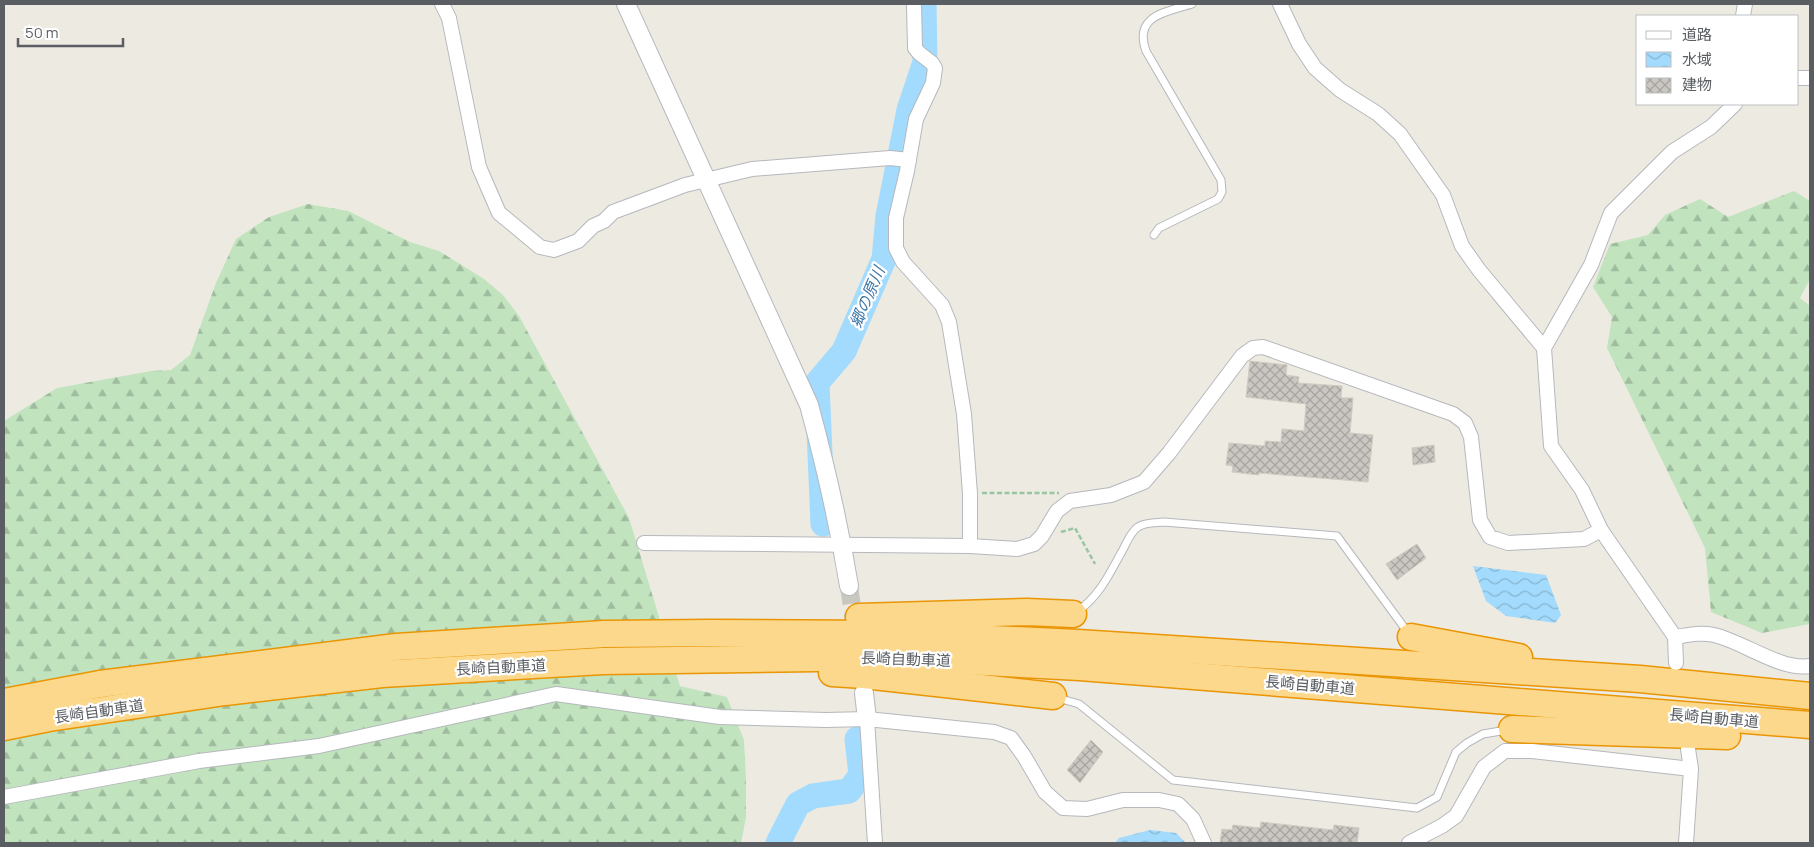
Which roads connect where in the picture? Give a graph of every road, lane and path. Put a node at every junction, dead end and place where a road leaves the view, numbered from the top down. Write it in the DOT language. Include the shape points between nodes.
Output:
graph roads {
  1 [pos="442,4"];
  2 [pos="626,4"];
  3 [pos="914,4"];
  4 [pos="1192,4"];
  5 [pos="1280,4"];
  6 [pos="1734,105"];
  7 [pos="909,160"];
  8 [pos="706,181"];
  9 [pos="1154,235"];
  10 [pos="1544,348"];
  11 [pos="970,494"];
  12 [pos="1070,501"];
  13 [pos="1602,530"];
  14 [pos="1042,536"];
  15 [pos="644,543"];
  16 [pos="842,544"];
  17 [pos="970,546"];
  18 [pos="1096,564"];
  19 [pos="849,586"];
  20 [pos="1073,614"];
  21 [pos="604,634"];
  22 [pos="1411,637"];
  23 [pos="1675,637"];
  24 [pos="712,658"];
  25 [pos="1676,663"];
  26 [pos="1810,666"];
  27 [pos="1640,679"];
  28 [pos="864,693"];
  29 [pos="1053,696"];
  30 [pos="1810,696"];
  31 [pos="4,702"];
  32 [pos="867,719"];
  33 [pos="1810,725"];
  34 [pos="4,727"];
  35 [pos="1512,729"];
  36 [pos="1810,738"];
  37 [pos="1688,749"];
  38 [pos="1691,768"];
  39 [pos="4,797"];
  40 [pos="875,843"];
  41 [pos="1204,843"];
  42 [pos="1409,843"];
  43 [pos="1686,843"];
  1 -- 8 [label="street" via="449,18 480,166 499,213 540,247 554,250 578,241 613,212 685,185"];
  2 -- 8 [label="street"];
  3 -- 7 [label="street" via="915,48 935,68 916,119"];
  4 -- 9 [label="lane" via="1149,19 1142,42 1220,180 1222,192 1218,199 1159,228"];
  5 -- 10 [label="street" via="1299,44 1315,68 1400,134 1443,195 1462,246"];
  6 -- 10 [label="street" via="1711,127 1672,152 1611,213 1591,264"];
  7 -- 8 [label="street" via="890,158 752,169"];
  7 -- 11 [label="street" via="896,218 896,248 903,262 942,305 949,322 964,414"];
  8 -- 16 [label="street" via="809,405"];
  10 -- 13 [label="street" via="1551,446 1582,490"];
  11 -- 12 [label="path" via="1058,492"];
  11 -- 17 [label="street"];
  12 -- 13 [label="street" via="1112,494 1144,482 1242,356 1253,348 1263,347 1453,414 1465,423 1471,437 1480,520 1490,537 1508,543 1584,539"];
  12 -- 14 [label="street" via="1058,511"];
  13 -- 23 [label="street"];
  14 -- 17 [label="street" via="1034,544 1017,549"];
  14 -- 18 [label="path" via="1075,528"];
  15 -- 16 [label="street"];
  16 -- 17 [label="street"];
  16 -- 19 [label="street"];
  20 -- 21 [label="highway" via="1027,612 747,620"];
  20 -- 22 [label="lane" via="1099,592 1137,527 1164,522 1338,536"];
  21 -- 27 [label="highway, 長崎自動車道" via="896,634"];
  21 -- 31 [label="highway, 長崎自動車道" via="396,647 100,684"];
  22 -- 27 [label="highway"];
  23 -- 25 [label="street"];
  23 -- 26 [label="street" via="1701,633 1716,635 1783,662"];
  24 -- 29 [label="highway" via="807,672 864,675"];
  24 -- 33 [label="highway, 長崎自動車道" via="888,657 1080,667"];
  24 -- 34 [label="highway, 長崎自動車道" via="382,674 225,692"];
  27 -- 30 [label="highway, 長崎自動車道"];
  28 -- 32 [label="street"];
  29 -- 35 [label="lane" via="1079,704 1173,780 1417,808 1437,797 1456,752 1484,734"];
  32 -- 39 [label="street" via="720,717 556,694 319,746 199,761"];
  32 -- 40 [label="street"];
  32 -- 41 [label="street" via="994,732 1011,738 1044,792 1062,808 1087,809 1123,800 1159,800 1178,804 1193,819"];
  35 -- 36 [label="highway"];
  37 -- 38 [label="street"];
  38 -- 42 [label="street" via="1505,751 1484,767 1456,816"];
  38 -- 43 [label="street"];
}
